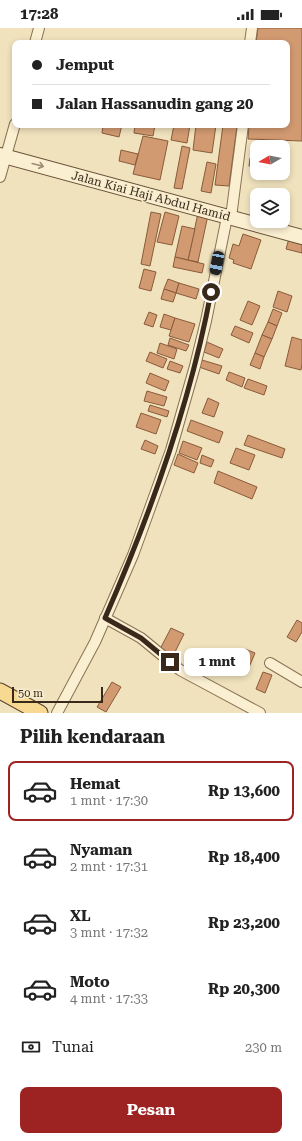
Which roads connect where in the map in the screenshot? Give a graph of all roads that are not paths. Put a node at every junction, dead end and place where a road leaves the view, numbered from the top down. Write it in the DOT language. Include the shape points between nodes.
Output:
graph roads {
  1 [pos="39,28"];
  2 [pos="252,28"];
  3 [pos="37,40"];
  4 [pos="250,40"];
  5 [pos="14,128"];
  6 [pos="243,128"];
  7 [pos="3,156"];
  8 [pos="0,177"];
  9 [pos="229,217"];
  10 [pos="302,237"];
  11 [pos="105,618"];
  12 [pos="270,663"];
  13 [pos="302,682"];
  14 [pos="0,691"];
  15 [pos="40,713"];
  16 [pos="57,713"];
  17 [pos="260,713"];
  1 -- 3 [label="street"];
  2 -- 4 [label="street"];
  5 -- 7 [label="street"];
  6 -- 9 [label="street"];
  7 -- 8 [label="street"];
  7 -- 9 [label="street, Jalan Kiai Haji Abdul Hamid, one-way"];
  9 -- 10 [label="street, Jalan Kiai Haji Abdul Hamid"];
  9 -- 11 [label="street" via="206,321 171,450 133,555"];
  11 -- 16 [label="street"];
  11 -- 17 [label="street" via="141,638 180,670"];
  12 -- 13 [label="street"];
  14 -- 15 [label="main road"];
}
